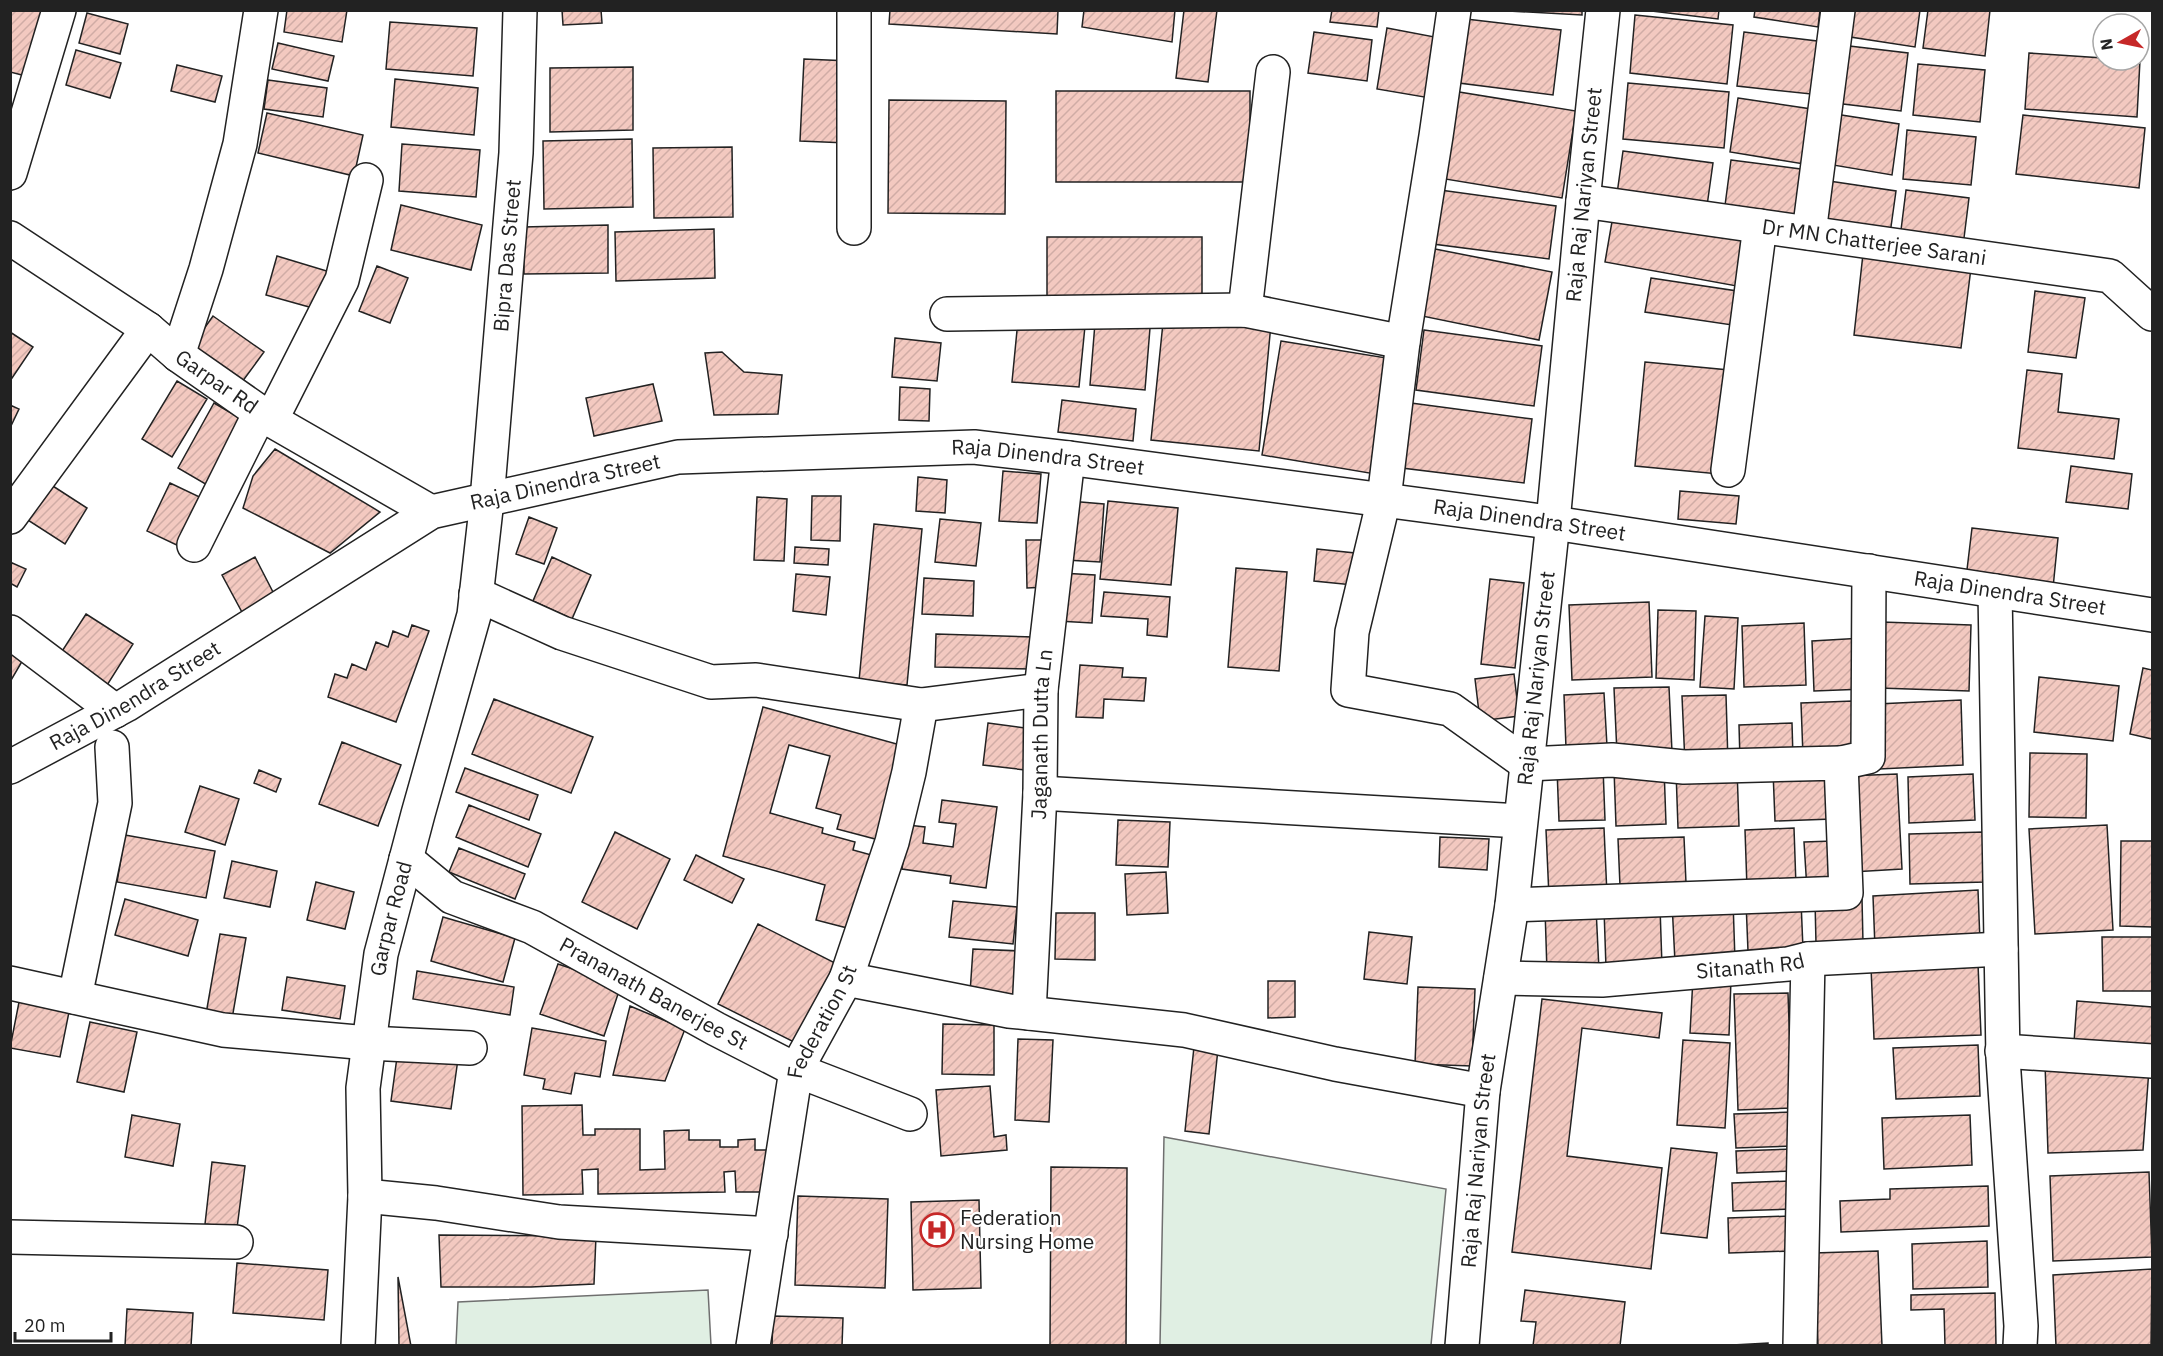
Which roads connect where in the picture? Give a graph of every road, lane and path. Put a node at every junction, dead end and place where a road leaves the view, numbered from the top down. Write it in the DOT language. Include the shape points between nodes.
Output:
graph roads {
  1 [pos="59,10"];
  2 [pos="261,10"];
  3 [pos="520,10"];
  4 [pos="854,10"];
  5 [pos="1454,10"];
  6 [pos="1604,10"];
  7 [pos="1838,10"];
  8 [pos="1273,72"];
  9 [pos="10,173"];
  10 [pos="366,180"];
  11 [pos="1583,201"];
  12 [pos="1760,226"];
  13 [pos="854,228"];
  14 [pos="1809,233"];
  15 [pos="10,238"];
  16 [pos="1245,310"];
  17 [pos="947,314"];
  18 [pos="2152,314"];
  19 [pos="148,330"];
  20 [pos="1403,342"];
  21 [pos="178,355"];
  22 [pos="265,416"];
  23 [pos="1068,458"];
  24 [pos="1728,470"];
  25 [pos="1384,499"];
  26 [pos="487,500"];
  27 [pos="431,512"];
  28 [pos="10,517"];
  29 [pos="1553,522"];
  30 [pos="194,545"];
  31 [pos="1869,571"];
  32 [pos="1995,591"];
  33 [pos="476,594"];
  34 [pos="2152,615"];
  35 [pos="10,632"];
  36 [pos="1041,690"];
  37 [pos="921,705"];
  38 [pos="115,711"];
  39 [pos="112,747"];
  40 [pos="1841,763"];
  41 [pos="1527,765"];
  42 [pos="10,767"];
  43 [pos="1040,793"];
  44 [pos="1520,821"];
  45 [pos="406,859"];
  46 [pos="1512,905"];
  47 [pos="2001,949"];
  48 [pos="1808,959"];
  49 [pos="1502,978"];
  50 [pos="846,979"];
  51 [pos="10,983"];
  52 [pos="75,997"];
  53 [pos="1029,1013"];
  54 [pos="368,1043"];
  55 [pos="470,1048"];
  56 [pos="2002,1051"];
  57 [pos="2152,1061"];
  58 [pos="796,1070"];
  59 [pos="1483,1091"];
  60 [pos="910,1114"];
  61 [pos="365,1196"];
  62 [pos="771,1234"];
  63 [pos="10,1237"];
  64 [pos="236,1242"];
  65 [pos="358,1346"];
  66 [pos="753,1346"];
  67 [pos="1462,1346"];
  68 [pos="1800,1346"];
  69 [pos="2020,1346"];
  1 -- 9 [label="street"];
  2 -- 21 [label="street" via="240,144"];
  3 -- 26 [label="street, Bipra Das Street" via="516,153"];
  4 -- 13 [label="street"];
  5 -- 20 [label="street"];
  6 -- 11 [label="street, Raja Raj Nariyan Street"];
  7 -- 14 [label="street"];
  8 -- 16 [label="street"];
  10 -- 22 [label="street" via="342,280"];
  11 -- 12 [label="street, Dr MN Chatterjee Sarani"];
  11 -- 29 [label="street, Raja Raj Nariyan Street"];
  12 -- 14 [label="street, Dr MN Chatterjee Sarani"];
  12 -- 24 [label="street"];
  14 -- 18 [label="street, Dr MN Chatterjee Sarani" via="2110,276"];
  15 -- 19 [label="street, Garpar Rd"];
  16 -- 17 [label="street"];
  16 -- 20 [label="street"];
  19 -- 21 [label="street, Garpar Rd"];
  19 -- 28 [label="street"];
  20 -- 25 [label="street"];
  21 -- 22 [label="street, Garpar Rd"];
  22 -- 27 [label="street, Garpar Rd"];
  22 -- 30 [label="street"];
  23 -- 25 [label="street, Raja Dinendra Street"];
  23 -- 26 [label="street, Raja Dinendra Street" via="974,447 678,457"];
  23 -- 36 [label="street, Jaganath Dutta Ln"];
  25 -- 29 [label="street, Raja Dinendra Street"];
  25 -- 41 [label="street" via="1352,632 1348,690 1450,709"];
  26 -- 27 [label="street, Raja Dinendra Street"];
  26 -- 33 [label="street, Garpar Road"];
  27 -- 38 [label="street, Raja Dinendra Street"];
  29 -- 31 [label="street, Raja Dinendra Street"];
  29 -- 41 [label="street, Raja Raj Nariyan Street"];
  31 -- 32 [label="street, Raja Dinendra Street"];
  31 -- 40 [label="street" via="1868,758"];
  32 -- 34 [label="street, Raja Dinendra Street"];
  32 -- 47 [label="street"];
  33 -- 37 [label="street" via="562,633 711,682 756,680"];
  33 -- 45 [label="street, Garpar Road" via="474,615"];
  35 -- 38 [label="street"];
  36 -- 37 [label="street"];
  36 -- 43 [label="street, Jaganath Dutta Ln"];
  37 -- 50 [label="street, Federation St" via="892,842"];
  38 -- 42 [label="street, Raja Dinendra Street"];
  39 -- 52 [label="street" via="115,803"];
  40 -- 41 [label="street" via="1684,767 1612,760"];
  40 -- 46 [label="street" via="1846,892"];
  41 -- 44 [label="street, Raja Raj Nariyan Street"];
  43 -- 44 [label="street"];
  43 -- 53 [label="street, Jaganath Dutta Ln"];
  44 -- 46 [label="street, Raja Raj Nariyan Street"];
  45 -- 54 [label="street, Garpar Road" via="381,954"];
  45 -- 58 [label="street, Prananath Banerjee St" via="452,897 532,927"];
  46 -- 49 [label="street, Raja Raj Nariyan Street"];
  47 -- 48 [label="street, Sitanath Rd"];
  47 -- 56 [label="street"];
  48 -- 49 [label="street, Sitanath Rd" via="1602,980"];
  48 -- 68 [label="street"];
  49 -- 59 [label="street, Raja Raj Nariyan Street"];
  50 -- 53 [label="street"];
  50 -- 58 [label="street, Federation St"];
  51 -- 52 [label="street"];
  52 -- 54 [label="street" via="223,1030"];
  53 -- 59 [label="street" via="1184,1030 1335,1064"];
  54 -- 55 [label="street"];
  54 -- 61 [label="street, Garpar Road" via="363,1088"];
  56 -- 57 [label="street"];
  56 -- 69 [label="street"];
  58 -- 60 [label="street, Prananath Banerjee St"];
  58 -- 62 [label="street, Federation St"];
  59 -- 67 [label="street, Raja Raj Nariyan Street"];
  61 -- 62 [label="street" via="559,1222"];
  61 -- 65 [label="street, Garpar Road"];
  62 -- 66 [label="street, Federation St"];
  63 -- 64 [label="street"];
}
